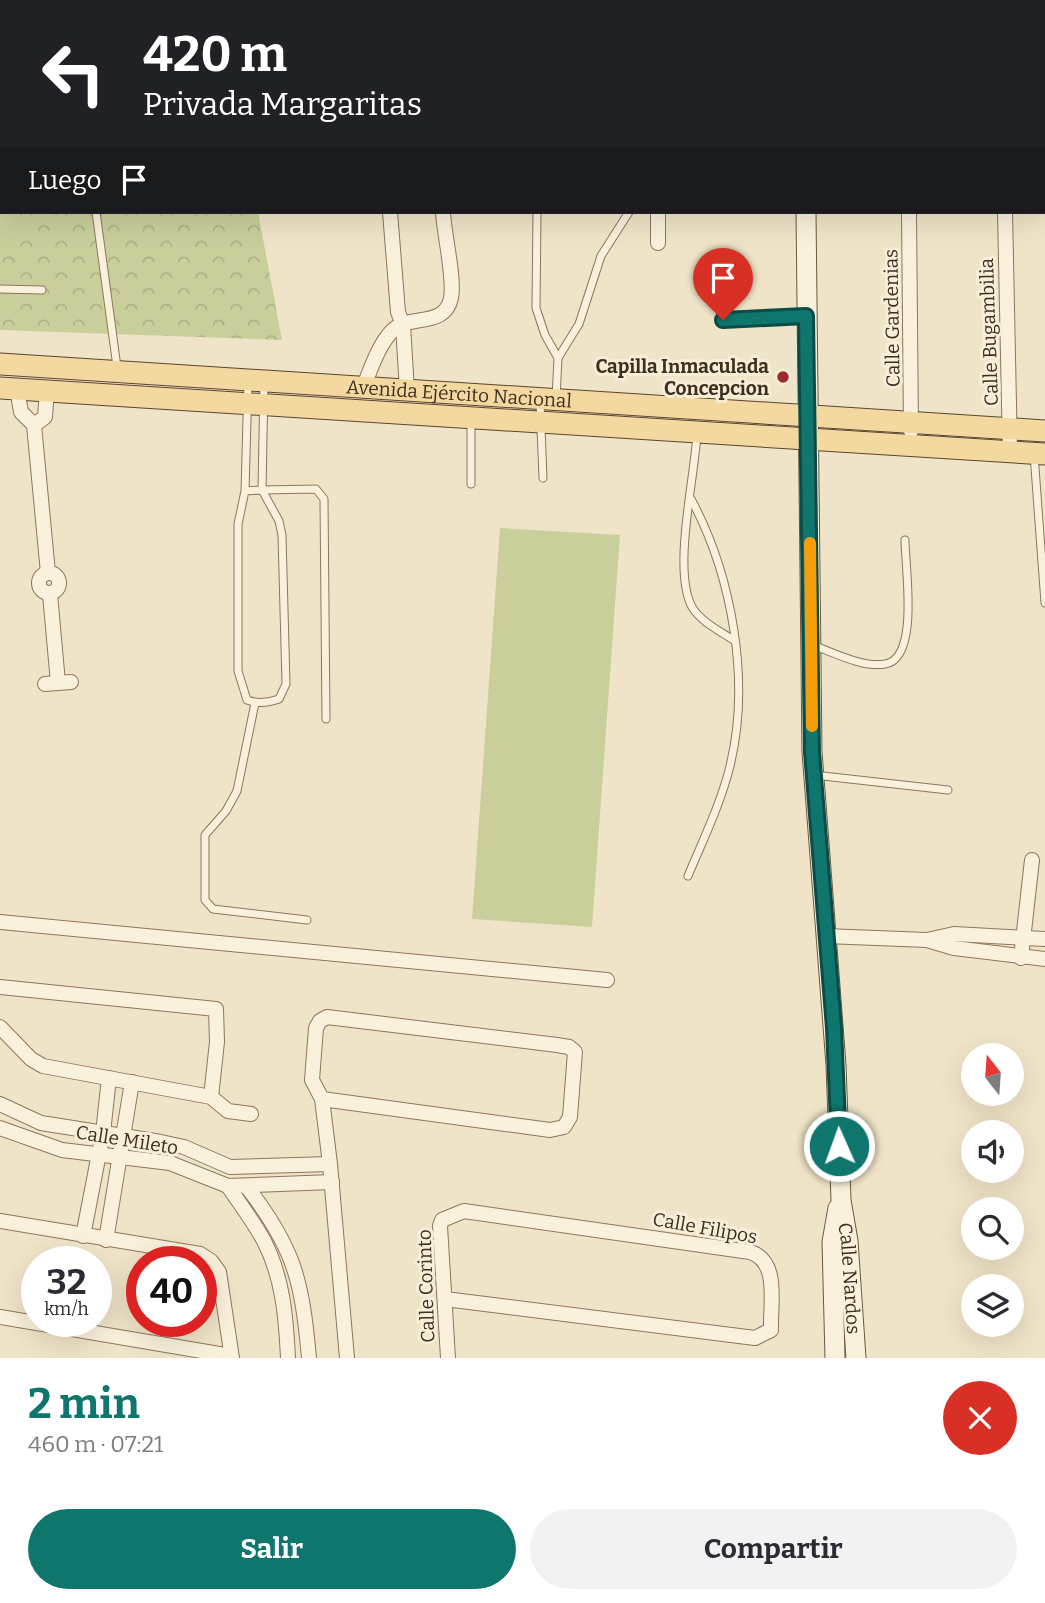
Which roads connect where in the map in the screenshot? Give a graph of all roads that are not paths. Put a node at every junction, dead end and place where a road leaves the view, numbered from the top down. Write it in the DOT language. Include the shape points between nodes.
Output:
graph roads {
  1 [pos="96,214"];
  2 [pos="390,214"];
  3 [pos="443,214"];
  4 [pos="537,214"];
  5 [pos="628,214"];
  6 [pos="658,214"];
  7 [pos="806,214"];
  8 [pos="909,214"];
  9 [pos="1005,214"];
  10 [pos="659,243"];
  11 [pos="0,289"];
  12 [pos="42,289"];
  13 [pos="806,316"];
  14 [pos="723,320"];
  15 [pos="403,325"];
  16 [pos="558,358"];
  17 [pos="0,364"];
  18 [pos="117,372"];
  19 [pos="363,388"];
  20 [pos="9,389"];
  21 [pos="47,390"];
  22 [pos="407,391"];
  23 [pos="256,392"];
  24 [pos="470,395"];
  25 [pos="548,399"];
  26 [pos="699,408"];
  27 [pos="808,415"];
  28 [pos="471,416"];
  29 [pos="549,421"];
  30 [pos="912,423"];
  31 [pos="34,425"];
  32 [pos="1011,429"];
  33 [pos="697,431"];
  34 [pos="1045,431"];
  35 [pos="809,438"];
  36 [pos="908,445"];
  37 [pos="1010,452"];
  38 [pos="1040,454"];
  39 [pos="543,478"];
  40 [pos="471,484"];
  41 [pos="262,489"];
  42 [pos="245,491"];
  43 [pos="691,499"];
  44 [pos="905,540"];
  45 [pos="1045,603"];
  46 [pos="735,640"];
  47 [pos="811,645"];
  48 [pos="58,683"];
  49 [pos="255,703"];
  50 [pos="327,719"];
  51 [pos="814,775"];
  52 [pos="948,790"];
  53 [pos="1032,860"];
  54 [pos="688,876"];
  55 [pos="307,920"];
  56 [pos="0,922"];
  57 [pos="825,936"];
  58 [pos="1024,937"];
  59 [pos="1045,939"];
  60 [pos="927,940"];
  61 [pos="1021,958"];
  62 [pos="1045,959"];
  63 [pos="607,981"];
  64 [pos="0,987"];
  65 [pos="0,1027"];
  66 [pos="109,1078"];
  67 [pos="132,1082"];
  68 [pos="211,1097"];
  69 [pos="322,1099"];
  70 [pos="0,1104"];
  71 [pos="251,1114"];
  72 [pos="0,1128"];
  73 [pos="103,1133"];
  74 [pos="123,1136"];
  75 [pos="99,1154"];
  76 [pos="120,1157"];
  77 [pos="330,1164"];
  78 [pos="332,1182"];
  79 [pos="228,1186"];
  80 [pos="247,1186"];
  81 [pos="841,1200"];
  82 [pos="448,1216"];
  83 [pos="0,1221"];
  84 [pos="83,1236"];
  85 [pos="106,1240"];
  86 [pos="445,1299"];
  87 [pos="0,1317"];
  88 [pos="232,1357"];
  89 [pos="288,1358"];
  90 [pos="309,1358"];
  91 [pos="347,1358"];
  92 [pos="448,1358"];
  93 [pos="835,1358"];
  94 [pos="856,1358"];
  1 -- 18 [label="lane"];
  2 -- 15 [label="street"];
  3 -- 15 [label="street" via="448,307 437,318"];
  4 -- 16 [label="lane" via="536,308"];
  5 -- 16 [label="lane" via="601,256 573,339"];
  6 -- 10 [label="street"];
  7 -- 13 [label="street, Calle Nardos"];
  8 -- 30 [label="street, Calle Gardenias"];
  9 -- 32 [label="street, Calle Bugambilia"];
  11 -- 12 [label="lane"];
  13 -- 14 [label="street"];
  13 -- 27 [label="street, Calle Nardos"];
  15 -- 19 [label="street" via="380,347"];
  15 -- 22 [label="street"];
  16 -- 25 [label="lane"];
  17 -- 18 [label="main road, Avenida Ejército Nacional"];
  18 -- 23 [label="main road, Avenida Ejército Nacional"];
  19 -- 22 [label="main road, Avenida Ejército Nacional"];
  19 -- 23 [label="main road, Avenida Ejército Nacional"];
  20 -- 21 [label="main road, Avenida Ejército Nacional"];
  20 -- 31 [label="street"];
  21 -- 23 [label="main road, Avenida Ejército Nacional"];
  21 -- 31 [label="street" via="45,417"];
  22 -- 24 [label="main road, Avenida Ejército Nacional"];
  23 -- 28 [label="main road, Avenida Ejército Nacional"];
  23 -- 41 [label="lane"];
  23 -- 42 [label="lane"];
  24 -- 25 [label="main road, Avenida Ejército Nacional"];
  24 -- 28 [label="lane"];
  25 -- 26 [label="main road, Avenida Ejército Nacional"];
  25 -- 29 [label="lane"];
  25 -- 29 [label="lane"];
  26 -- 27 [label="main road, Avenida Ejército Nacional"];
  26 -- 33 [label="lane"];
  27 -- 30 [label="main road, Avenida Ejército Nacional"];
  27 -- 35 [label="street, Calle Nardos"];
  28 -- 29 [label="main road, Avenida Ejército Nacional"];
  28 -- 40 [label="lane"];
  29 -- 33 [label="main road, Avenida Ejército Nacional"];
  29 -- 39 [label="lane"];
  30 -- 32 [label="main road, Avenida Ejército Nacional"];
  30 -- 36 [label="street, Calle Gardenias"];
  31 -- 48 [label="street" via="48,573 38,584 42,592 50,594"];
  32 -- 34 [label="main road, Avenida Ejército Nacional"];
  32 -- 37 [label="street, Calle Bugambilia"];
  33 -- 35 [label="main road, Avenida Ejército Nacional"];
  33 -- 43 [label="lane"];
  35 -- 36 [label="main road, Avenida Ejército Nacional"];
  35 -- 47 [label="street, Calle Nardos"];
  36 -- 37 [label="main road, Avenida Ejército Nacional"];
  37 -- 38 [label="main road, Avenida Ejército Nacional"];
  38 -- 45 [label="lane"];
  41 -- 42 [label="lane"];
  41 -- 49 [label="lane" via="282,535 286,684 279,699"];
  41 -- 50 [label="lane" via="310,488 321,491 324,499"];
  42 -- 49 [label="lane" via="238,524 238,671 242,692"];
  43 -- 46 [label="lane" via="718,563"];
  43 -- 46 [label="lane" via="685,536 688,598 698,615"];
  44 -- 47 [label="lane" via="908,631 897,660 866,663"];
  46 -- 54 [label="lane" via="737,712 730,765"];
  47 -- 51 [label="street, Calle Nardos"];
  49 -- 55 [label="lane" via="237,791 205,835 205,900 213,909"];
  51 -- 52 [label="lane"];
  51 -- 57 [label="street, Calle Nardos"];
  53 -- 58 [label="street"];
  56 -- 63 [label="street"];
  57 -- 60 [label="street"];
  57 -- 81 [label="street, Calle Nardos"];
  58 -- 59 [label="street"];
  58 -- 60 [label="street" via="954,934"];
  58 -- 61 [label="street"];
  60 -- 61 [label="street"];
  61 -- 62 [label="street"];
  64 -- 68 [label="street" via="216,1009 218,1042"];
  65 -- 66 [label="street" via="43,1066"];
  66 -- 67 [label="street"];
  66 -- 73 [label="street"];
  67 -- 68 [label="street"];
  67 -- 74 [label="street"];
  68 -- 71 [label="street" via="228,1111"];
  69 -- 69 [label="street" via="550,1130 564,1127 570,1117 575,1052 557,1045 327,1017 316,1028 312,1080"];
  69 -- 77 [label="street"];
  70 -- 73 [label="street, Calle Mileto" via="41,1124"];
  72 -- 75 [label="street, Calle Mileto" via="62,1150"];
  73 -- 74 [label="street, Calle Mileto"];
  73 -- 75 [label="street"];
  74 -- 76 [label="street"];
  74 -- 77 [label="street, Calle Mileto" via="184,1147 230,1167"];
  75 -- 76 [label="street, Calle Mileto"];
  75 -- 84 [label="street"];
  76 -- 79 [label="street, Calle Mileto" via="170,1163"];
  76 -- 85 [label="street"];
  77 -- 78 [label="street"];
  78 -- 80 [label="street, Calle Mileto"];
  78 -- 91 [label="street"];
  79 -- 80 [label="street, Calle Mileto"];
  79 -- 89 [label="street" via="260,1234 275,1267 283,1297"];
  80 -- 90 [label="street" via="294,1261 303,1296"];
  81 -- 93 [label="street, Calle Nardos" via="832,1241"];
  81 -- 94 [label="street, Calle Nardos"];
  82 -- 86 [label="street, Calle Corinto" via="440,1226"];
  82 -- 86 [label="street, Calle Filipos" via="464,1211 762,1256 769,1264 771,1330 764,1336 744,1338"];
  83 -- 84 [label="street"];
  84 -- 85 [label="street"];
  85 -- 88 [label="street" via="200,1254 211,1261 219,1272"];
  86 -- 92 [label="street, Calle Corinto"];
  87 -- 88 [label="street"];
}
